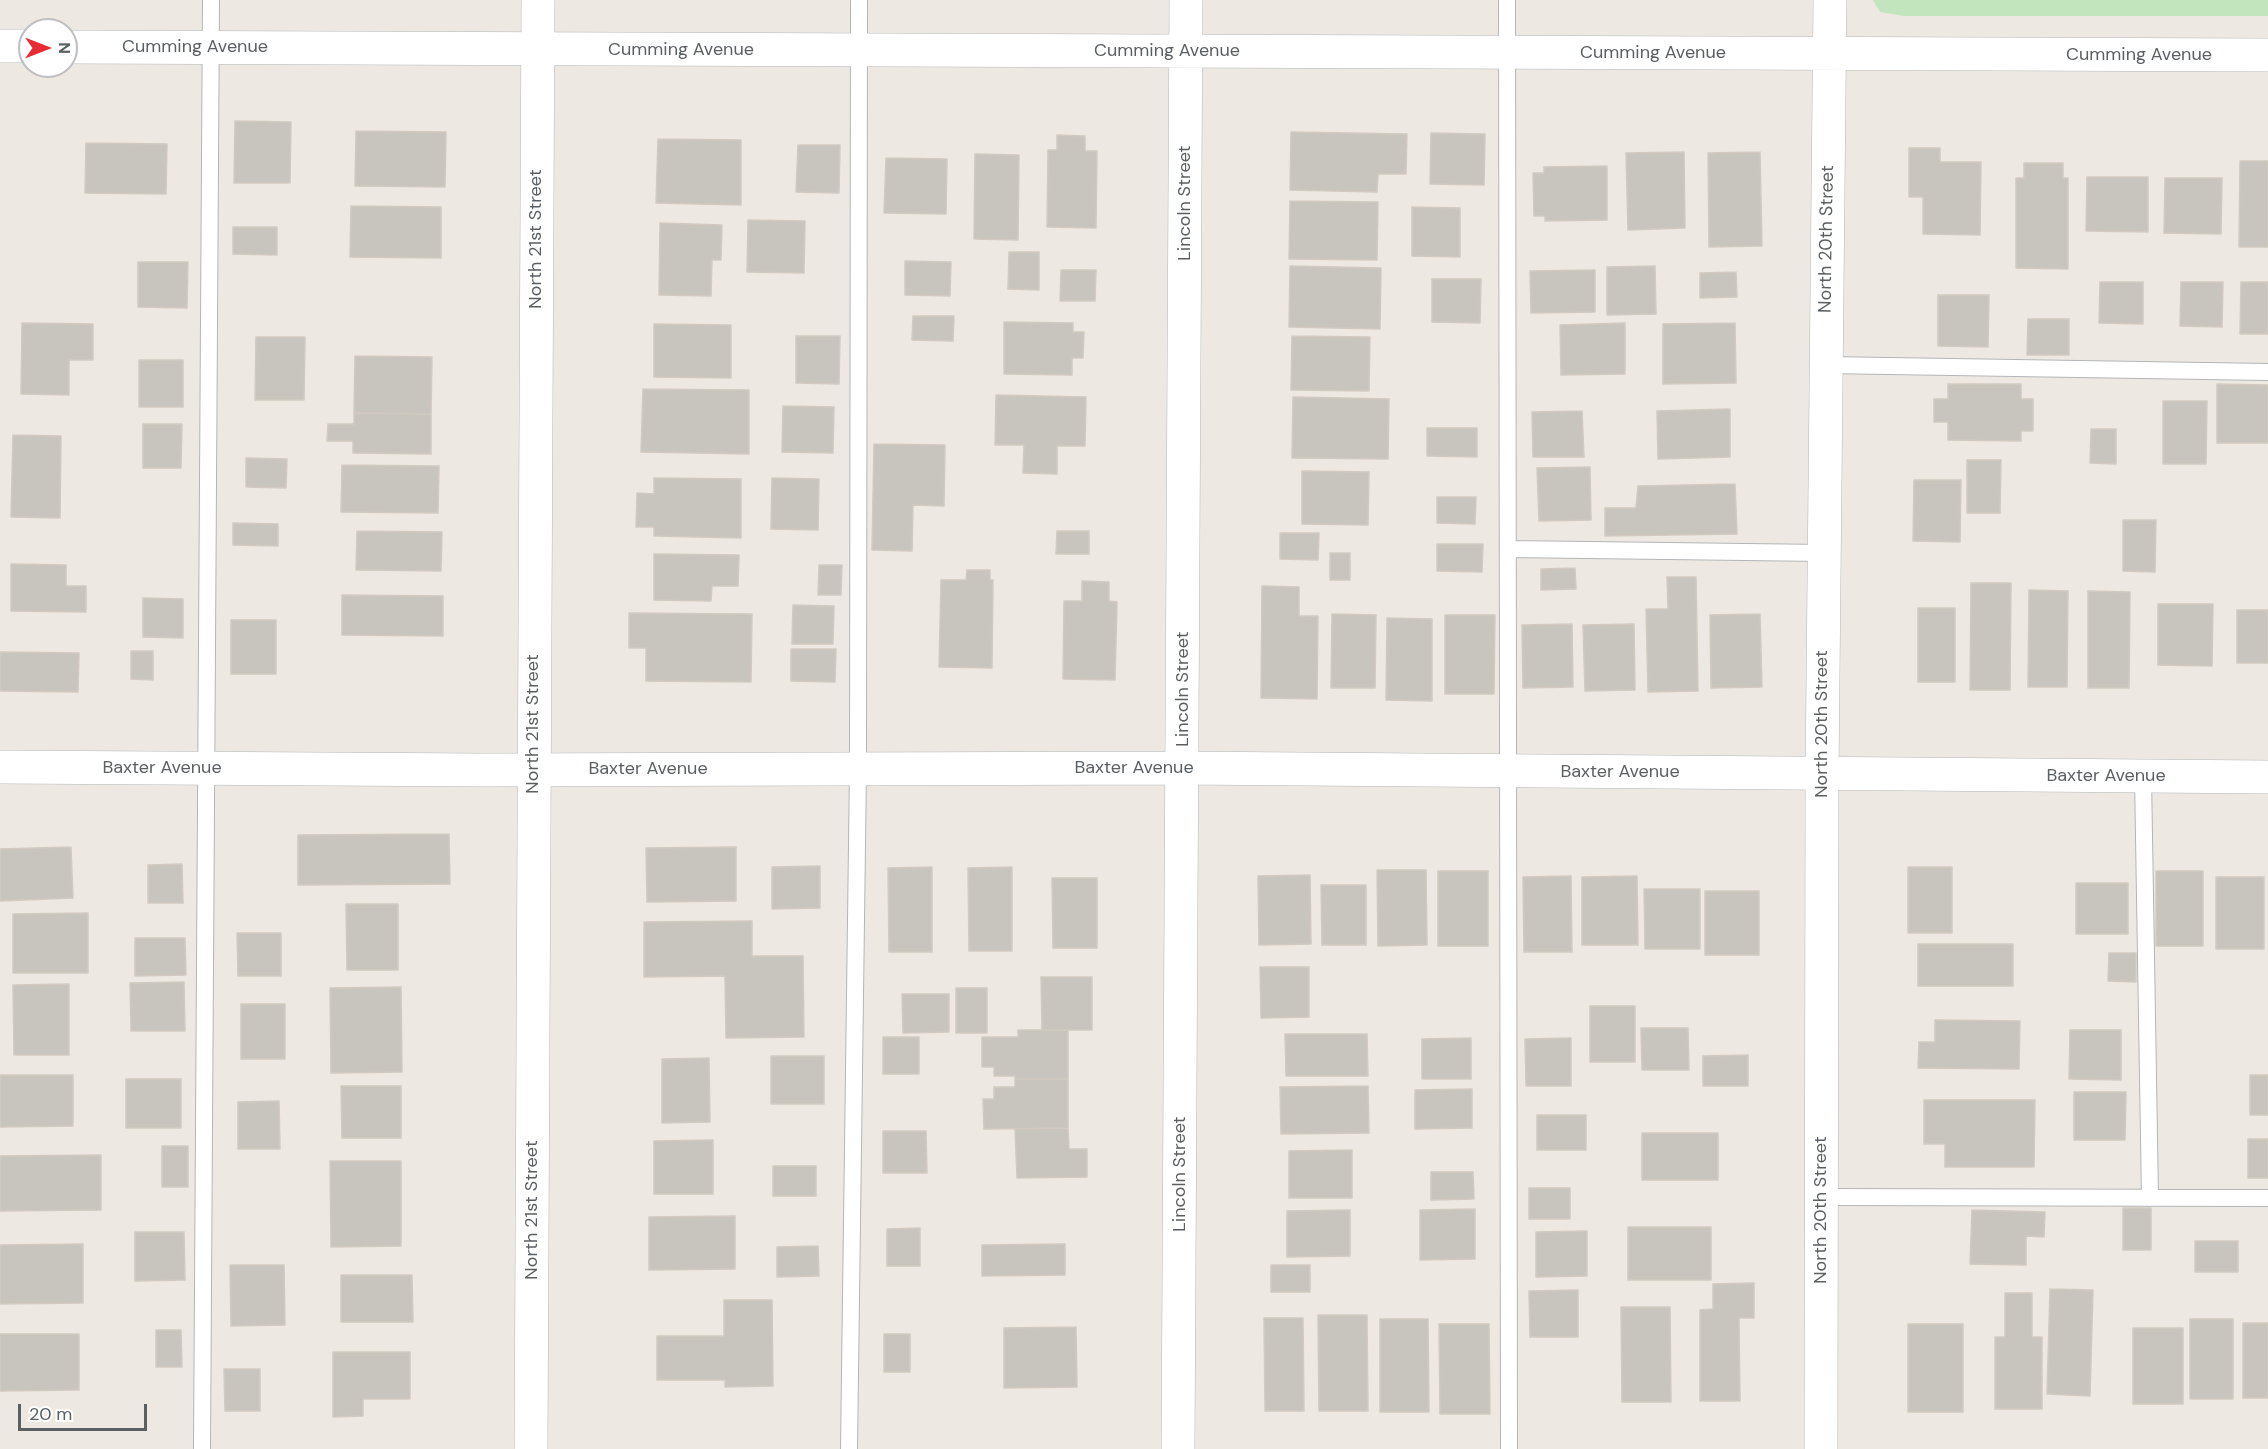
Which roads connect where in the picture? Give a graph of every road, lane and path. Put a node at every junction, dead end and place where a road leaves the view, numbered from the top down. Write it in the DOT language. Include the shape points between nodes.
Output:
graph roads {
  1 [pos="211,0"];
  2 [pos="538,0"];
  3 [pos="859,0"];
  4 [pos="1186,0"];
  5 [pos="1507,0"];
  6 [pos="1830,0"];
  7 [pos="0,46"];
  8 [pos="18,46"];
  9 [pos="78,46"];
  10 [pos="212,48"];
  11 [pos="537,50"];
  12 [pos="859,50"];
  13 [pos="1186,51"];
  14 [pos="1507,52"];
  15 [pos="1829,52"];
  16 [pos="2268,56"];
  17 [pos="1826,365"];
  18 [pos="2268,372"];
  19 [pos="1509,549"];
  20 [pos="1824,553"];
  21 [pos="0,767"];
  22 [pos="208,768"];
  23 [pos="1182,768"];
  24 [pos="858,769"];
  25 [pos="533,770"];
  26 [pos="1510,772"];
  27 [pos="1822,774"];
  28 [pos="2143,776"];
  29 [pos="2268,777"];
  30 [pos="1821,1197"];
  31 [pos="2150,1198"];
  32 [pos="2268,1198"];
  33 [pos="202,1449"];
  34 [pos="531,1449"];
  35 [pos="849,1449"];
  36 [pos="1178,1449"];
  37 [pos="1509,1449"];
  38 [pos="1821,1449"];
  1 -- 10 [label="lane"];
  2 -- 11 [label="street, North 21st Street"];
  3 -- 12 [label="lane"];
  4 -- 13 [label="street, Lincoln Street"];
  5 -- 14 [label="lane"];
  6 -- 15 [label="street, North 20th Street"];
  7 -- 8 [label="street"];
  9 -- 10 [label="street, Cumming Avenue"];
  10 -- 11 [label="street, Cumming Avenue"];
  10 -- 22 [label="lane"];
  11 -- 12 [label="street, Cumming Avenue"];
  11 -- 25 [label="street, North 21st Street"];
  12 -- 13 [label="street, Cumming Avenue"];
  12 -- 24 [label="lane"];
  13 -- 14 [label="street, Cumming Avenue"];
  13 -- 23 [label="street, Lincoln Street"];
  14 -- 15 [label="street, Cumming Avenue"];
  14 -- 19 [label="lane"];
  15 -- 16 [label="street, Cumming Avenue"];
  15 -- 17 [label="street, North 20th Street"];
  17 -- 18 [label="lane"];
  17 -- 20 [label="street, North 20th Street"];
  19 -- 20 [label="lane"];
  19 -- 26 [label="lane"];
  20 -- 27 [label="street, North 20th Street"];
  21 -- 22 [label="street, Baxter Avenue"];
  22 -- 25 [label="street, Baxter Avenue"];
  22 -- 33 [label="lane"];
  23 -- 24 [label="street, Baxter Avenue"];
  23 -- 26 [label="street, Baxter Avenue"];
  23 -- 36 [label="street, Lincoln Street"];
  24 -- 25 [label="street, Baxter Avenue"];
  24 -- 35 [label="lane"];
  25 -- 34 [label="street, North 21st Street"];
  26 -- 27 [label="street, Baxter Avenue"];
  26 -- 37 [label="lane"];
  27 -- 28 [label="street, Baxter Avenue"];
  27 -- 30 [label="street, North 20th Street"];
  28 -- 29 [label="street, Baxter Avenue"];
  28 -- 31 [label="lane"];
  30 -- 31 [label="lane"];
  30 -- 38 [label="street, North 20th Street"];
  31 -- 32 [label="lane"];
}
